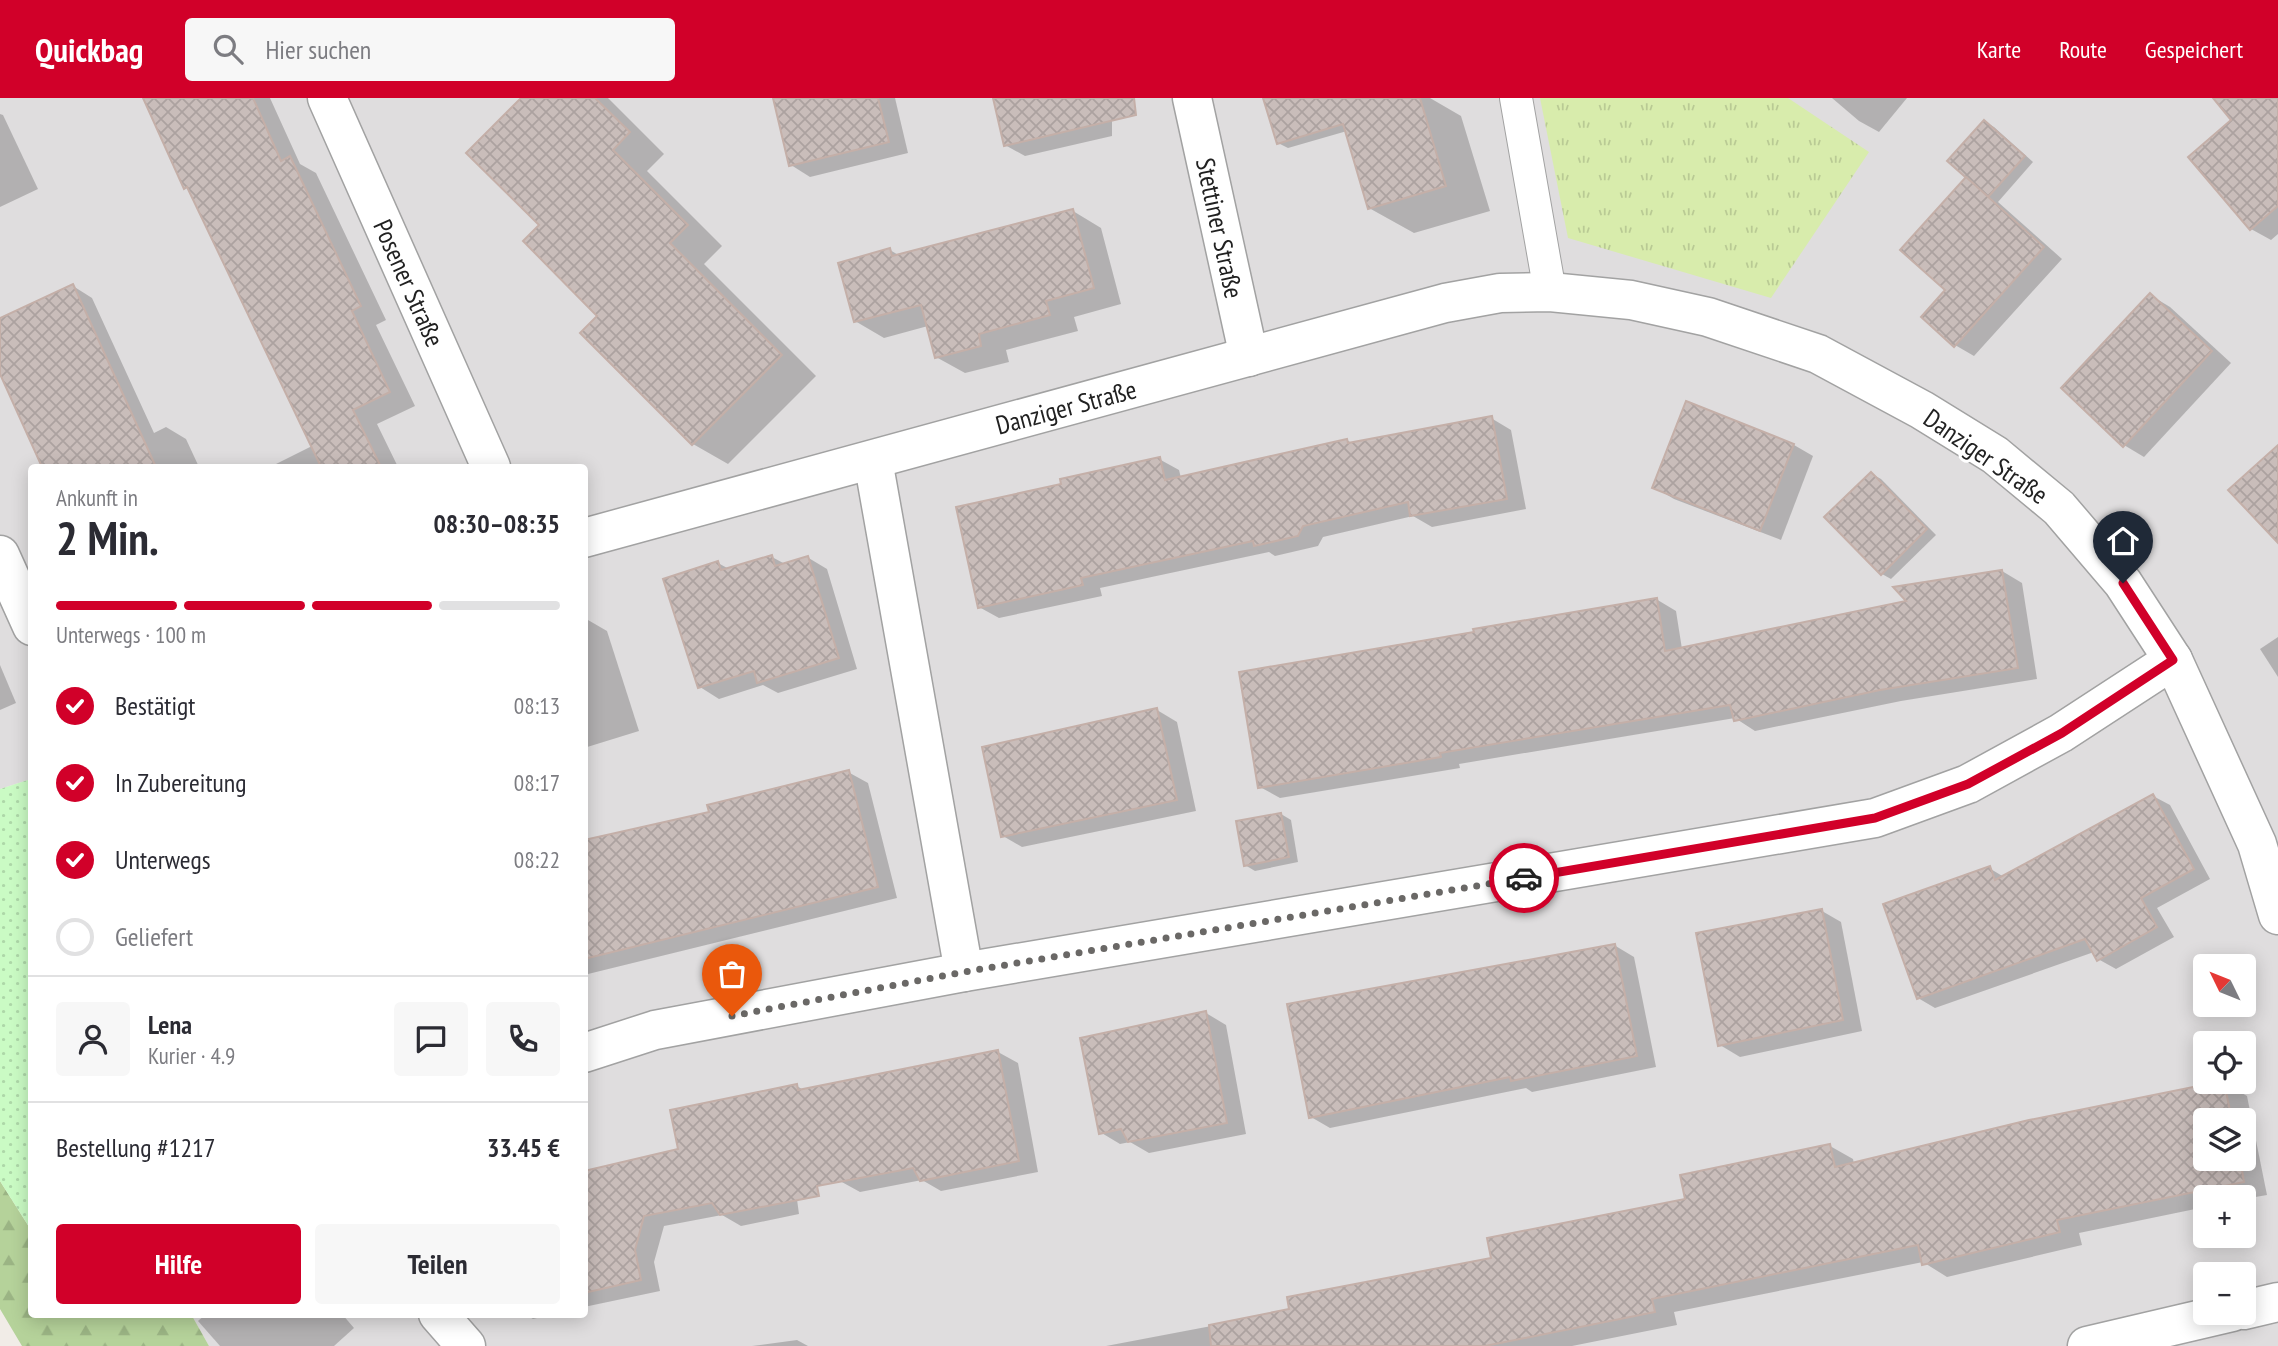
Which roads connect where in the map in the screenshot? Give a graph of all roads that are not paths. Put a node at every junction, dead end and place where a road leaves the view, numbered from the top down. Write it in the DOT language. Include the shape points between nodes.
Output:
graph roads {
  1 [pos="327,98"];
  2 [pos="1192,98"];
  3 [pos="1516,98"];
  4 [pos="1550,292"];
  5 [pos="1249,357"];
  6 [pos="873,460"];
  7 [pos="490,464"];
  8 [pos="588,537"];
  9 [pos="0,555"];
  10 [pos="28,617"];
  11 [pos="2173,660"];
  12 [pos="2278,915"];
  13 [pos="964,972"];
  14 [pos="588,1052"];
  15 [pos="2278,1302"];
  16 [pos="2256,1307"];
  17 [pos="442,1318"];
  18 [pos="2193,1321"];
  19 [pos="466,1346"];
  20 [pos="2087,1346"];
  1 -- 7 [label="street, Posener Straße"];
  2 -- 5 [label="street, Stettiner Straße"];
  3 -- 4 [label="lane"];
  4 -- 5 [label="street, Danziger Straße" via="1500,293 1445,303"];
  4 -- 11 [label="street, Danziger Straße" via="1631,300 1709,317 1818,354 1922,410 1995,455 2059,508 2123,583"];
  5 -- 6 [label="street, Danziger Straße"];
  6 -- 8 [label="street, Danziger Straße"];
  6 -- 13 [label="street"];
  9 -- 10 [label="street"];
  11 -- 12 [label="street, Danziger Straße" via="2257,844"];
  11 -- 13 [label="street" via="2062,733 1968,784 1875,818"];
  13 -- 14 [label="street" via="655,1030"];
  15 -- 16 [label="street"];
  17 -- 19 [label="street"];
  18 -- 20 [label="street"];
}
